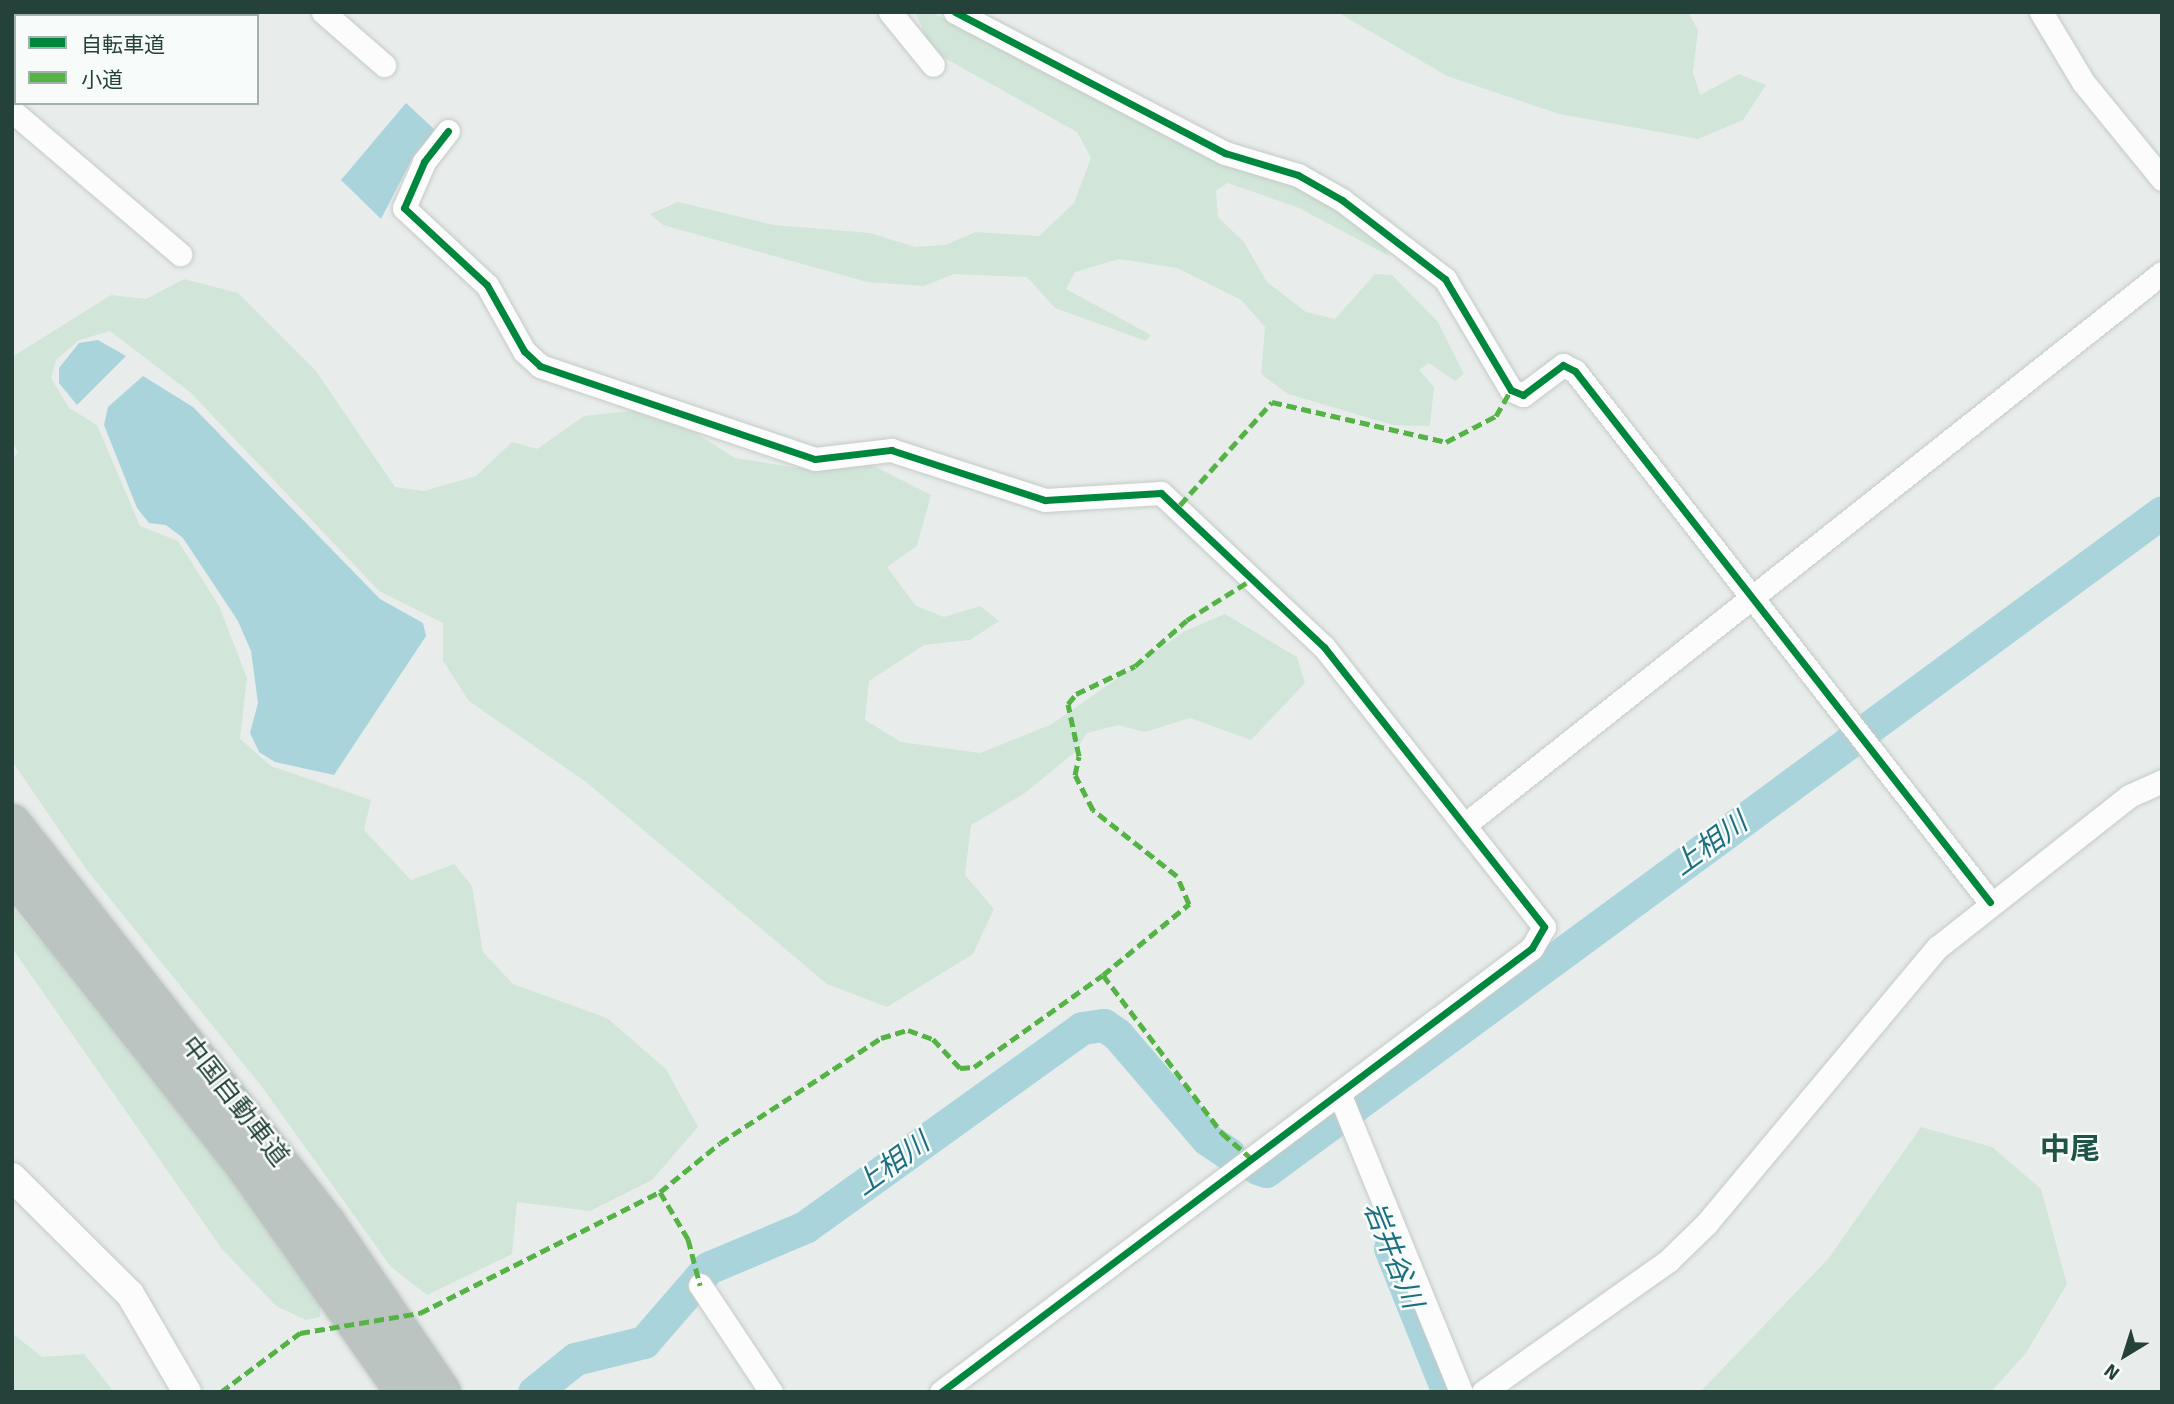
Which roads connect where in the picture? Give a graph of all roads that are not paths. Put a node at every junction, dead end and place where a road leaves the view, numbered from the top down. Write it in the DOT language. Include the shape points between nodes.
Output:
graph roads {
  1 [pos="323,12"];
  2 [pos="890,12"];
  3 [pos="955,12"];
  4 [pos="2041,12"];
  5 [pos="384,65"];
  6 [pos="933,65"];
  7 [pos="12,111"];
  8 [pos="448,131"];
  9 [pos="2162,180"];
  10 [pos="180,254"];
  11 [pos="2162,273"];
  12 [pos="1752,598"];
  13 [pos="2162,781"];
  14 [pos="12,823"];
  15 [pos="1467,823"];
  16 [pos="12,872"];
  17 [pos="1990,902"];
  18 [pos="1346,1104"];
  19 [pos="12,1177"];
  20 [pos="700,1284"];
  21 [pos="187,1392"];
  22 [pos="404,1392"];
  23 [pos="442,1392"];
  24 [pos="771,1392"];
  25 [pos="941,1392"];
  26 [pos="1461,1392"];
  27 [pos="1483,1392"];
  1 -- 5 [label="street"];
  2 -- 6 [label="street"];
  3 -- 12 [label="street" via="1225,153 1298,175 1418,254 1476,323 1511,390 1523,395 1563,365 1575,371"];
  4 -- 9 [label="street" via="2083,82"];
  7 -- 10 [label="street"];
  8 -- 15 [label="street" via="424,162 404,208 487,285 524,351 540,366 815,458 891,450 1045,500 1161,493 1324,647"];
  11 -- 12 [label="street"];
  12 -- 15 [label="street"];
  12 -- 17 [label="street"];
  13 -- 17 [label="street" via="2129,796"];
  14 -- 23 [label="highway, 中国自動車道" via="318,1211"];
  15 -- 18 [label="street" via="1537,911 1544,927 1541,938"];
  16 -- 22 [label="highway, 中国自動車道" via="242,1162"];
  17 -- 27 [label="street" via="1897,990 1706,1224 1627,1294"];
  18 -- 25 [label="street"];
  18 -- 26 [label="street"];
  19 -- 21 [label="street" via="130,1294 158,1332"];
  20 -- 24 [label="street"];
}
